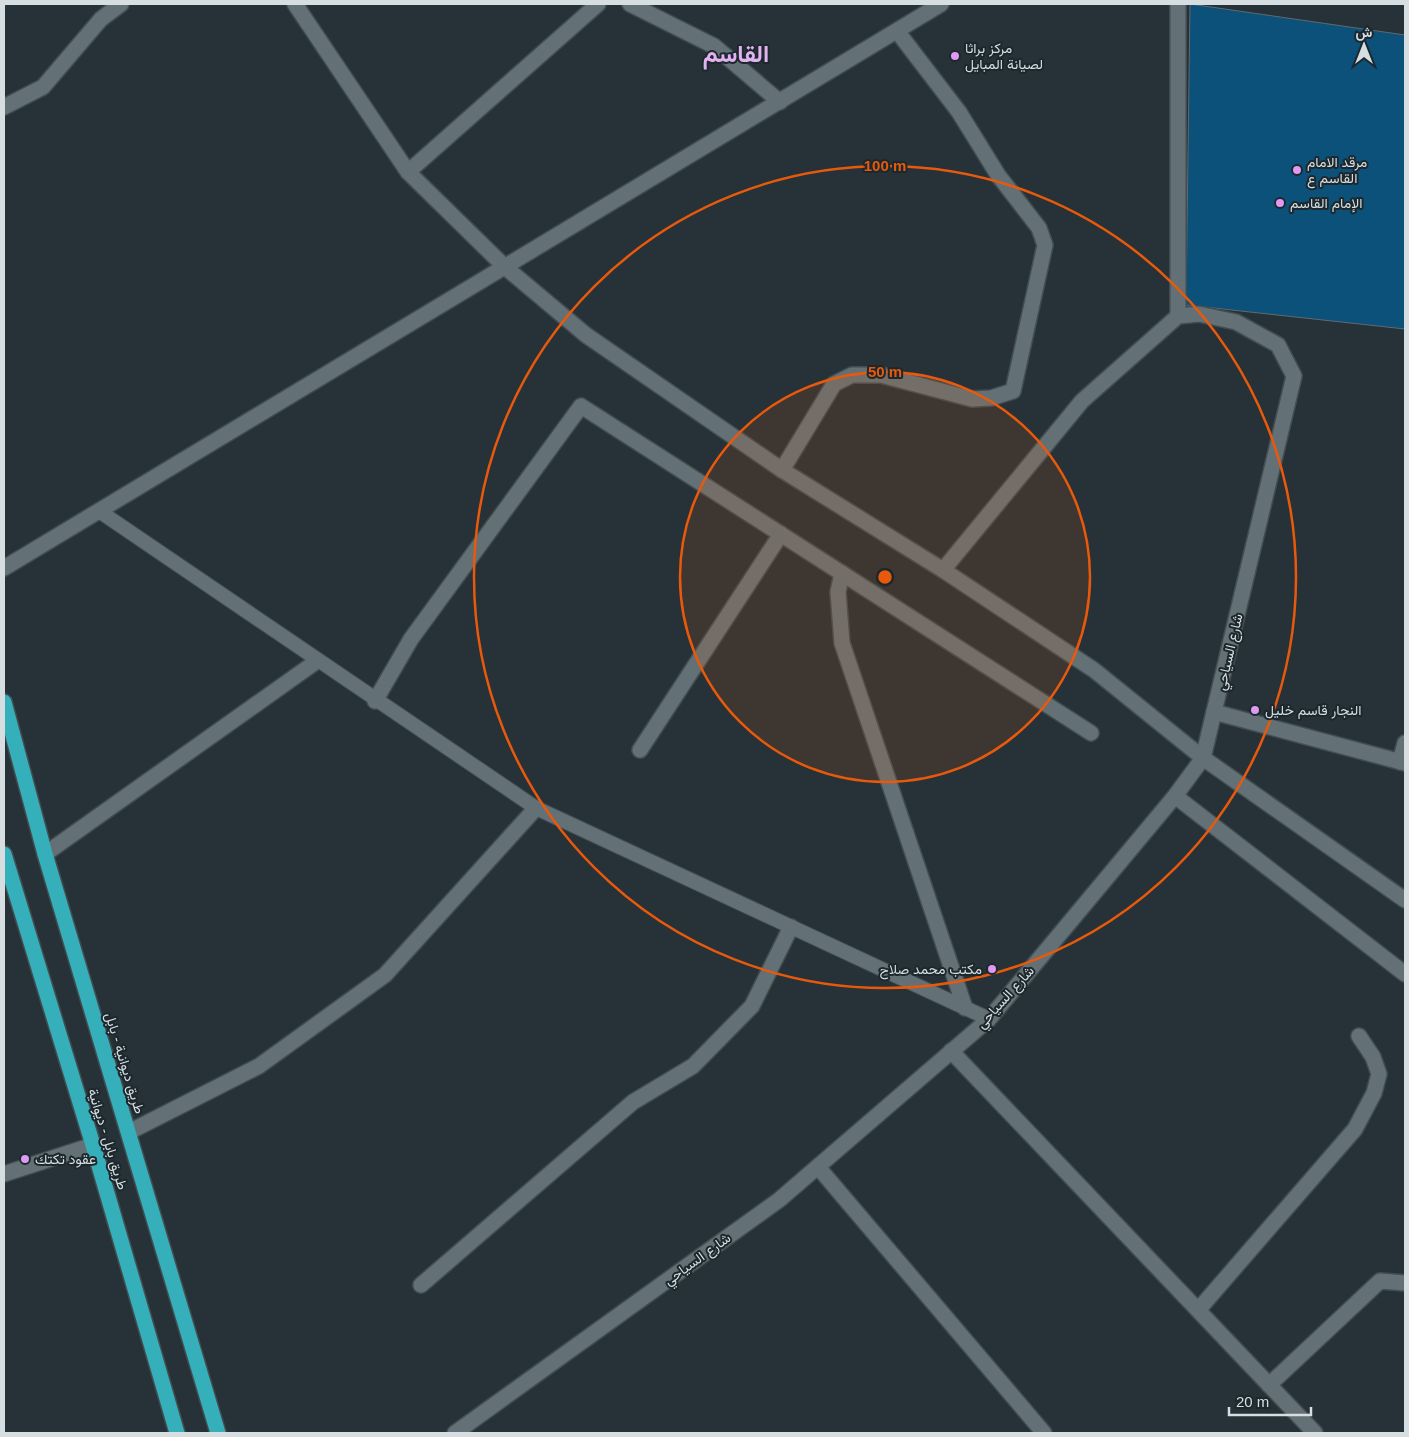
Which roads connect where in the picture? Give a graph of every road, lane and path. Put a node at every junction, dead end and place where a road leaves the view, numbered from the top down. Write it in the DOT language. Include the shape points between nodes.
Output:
graph roads {
  1 [pos="121,4"];
  2 [pos="295,4"];
  3 [pos="598,4"];
  4 [pos="630,4"];
  5 [pos="942,4"];
  6 [pos="1178,4"];
  7 [pos="897,31"];
  8 [pos="780,102"];
  9 [pos="4,107"];
  10 [pos="408,172"];
  11 [pos="505,267"];
  12 [pos="1178,316"];
  13 [pos="782,470"];
  14 [pos="99,511"];
  15 [pos="781,534"];
  16 [pos="4,568"];
  17 [pos="943,570"];
  18 [pos="842,572"];
  19 [pos="317,661"];
  20 [pos="375,700"];
  21 [pos="4,702"];
  22 [pos="1214,712"];
  23 [pos="1091,733"];
  24 [pos="1405,743"];
  25 [pos="640,750"];
  26 [pos="1203,758"];
  27 [pos="1402,762"];
  28 [pos="1175,796"];
  29 [pos="536,808"];
  30 [pos="4,854"];
  31 [pos="45,854"];
  32 [pos="1405,900"];
  33 [pos="791,927"];
  34 [pos="1405,974"];
  35 [pos="965,1008"];
  36 [pos="989,1019"];
  37 [pos="1359,1036"];
  38 [pos="951,1051"];
  39 [pos="129,1132"];
  40 [pos="93,1145"];
  41 [pos="818,1167"];
  42 [pos="4,1174"];
  43 [pos="1405,1283"];
  44 [pos="422,1285"];
  45 [pos="1199,1310"];
  46 [pos="1269,1385"];
  47 [pos="177,1433"];
  48 [pos="218,1433"];
  49 [pos="455,1433"];
  50 [pos="1044,1433"];
  51 [pos="1315,1433"];
  1 -- 9 [label="street" via="101,19 44,88"];
  2 -- 10 [label="street"];
  3 -- 10 [label="street"];
  4 -- 8 [label="street" via="714,46"];
  5 -- 7 [label="street"];
  6 -- 12 [label="street"];
  7 -- 8 [label="street"];
  7 -- 13 [label="street" via="959,112 1004,183 1039,228 1045,245 1013,391 991,398 972,399 881,375 852,375 834,384"];
  8 -- 11 [label="street"];
  10 -- 11 [label="street"];
  11 -- 13 [label="street" via="586,335"];
  11 -- 14 [label="street"];
  12 -- 17 [label="street" via="1082,401"];
  12 -- 22 [label="street, شارع السياحي" via="1199,314 1236,322 1278,345 1294,376"];
  13 -- 17 [label="street"];
  14 -- 16 [label="street"];
  14 -- 19 [label="lane"];
  15 -- 18 [label="street"];
  15 -- 20 [label="street" via="581,406 411,640"];
  15 -- 25 [label="street"];
  17 -- 26 [label="street" via="1094,670"];
  18 -- 23 [label="street"];
  18 -- 35 [label="street" via="838,592 842,643"];
  19 -- 20 [label="lane"];
  19 -- 31 [label="street"];
  20 -- 29 [label="lane"];
  21 -- 31 [label="highway, طريق ديوانية - بابل"];
  22 -- 26 [label="street, شارع السياحي"];
  22 -- 27 [label="street"];
  24 -- 27 [label="street"];
  26 -- 28 [label="street, شارع السياحي"];
  26 -- 32 [label="street"];
  28 -- 34 [label="street"];
  28 -- 36 [label="street, شارع السياحي"];
  29 -- 33 [label="lane"];
  29 -- 39 [label="street" via="385,975 259,1066"];
  30 -- 40 [label="highway, طريق بابل - ديوانية"];
  31 -- 39 [label="highway, طريق ديوانية - بابل"];
  33 -- 35 [label="lane"];
  33 -- 44 [label="street" via="752,1006 693,1066 633,1102"];
  35 -- 36 [label="lane"];
  36 -- 38 [label="street, شارع السياحي"];
  37 -- 45 [label="street" via="1373,1057 1379,1074 1374,1093 1355,1129"];
  38 -- 41 [label="street, شارع السياحي"];
  38 -- 45 [label="street"];
  39 -- 48 [label="highway, طريق ديوانية - بابل"];
  40 -- 42 [label="street"];
  40 -- 47 [label="highway, طريق بابل - ديوانية"];
  41 -- 49 [label="street, شارع السياحي" via="778,1200"];
  41 -- 50 [label="street"];
  43 -- 46 [label="street" via="1380,1281"];
  45 -- 46 [label="street"];
  46 -- 51 [label="street"];
}
